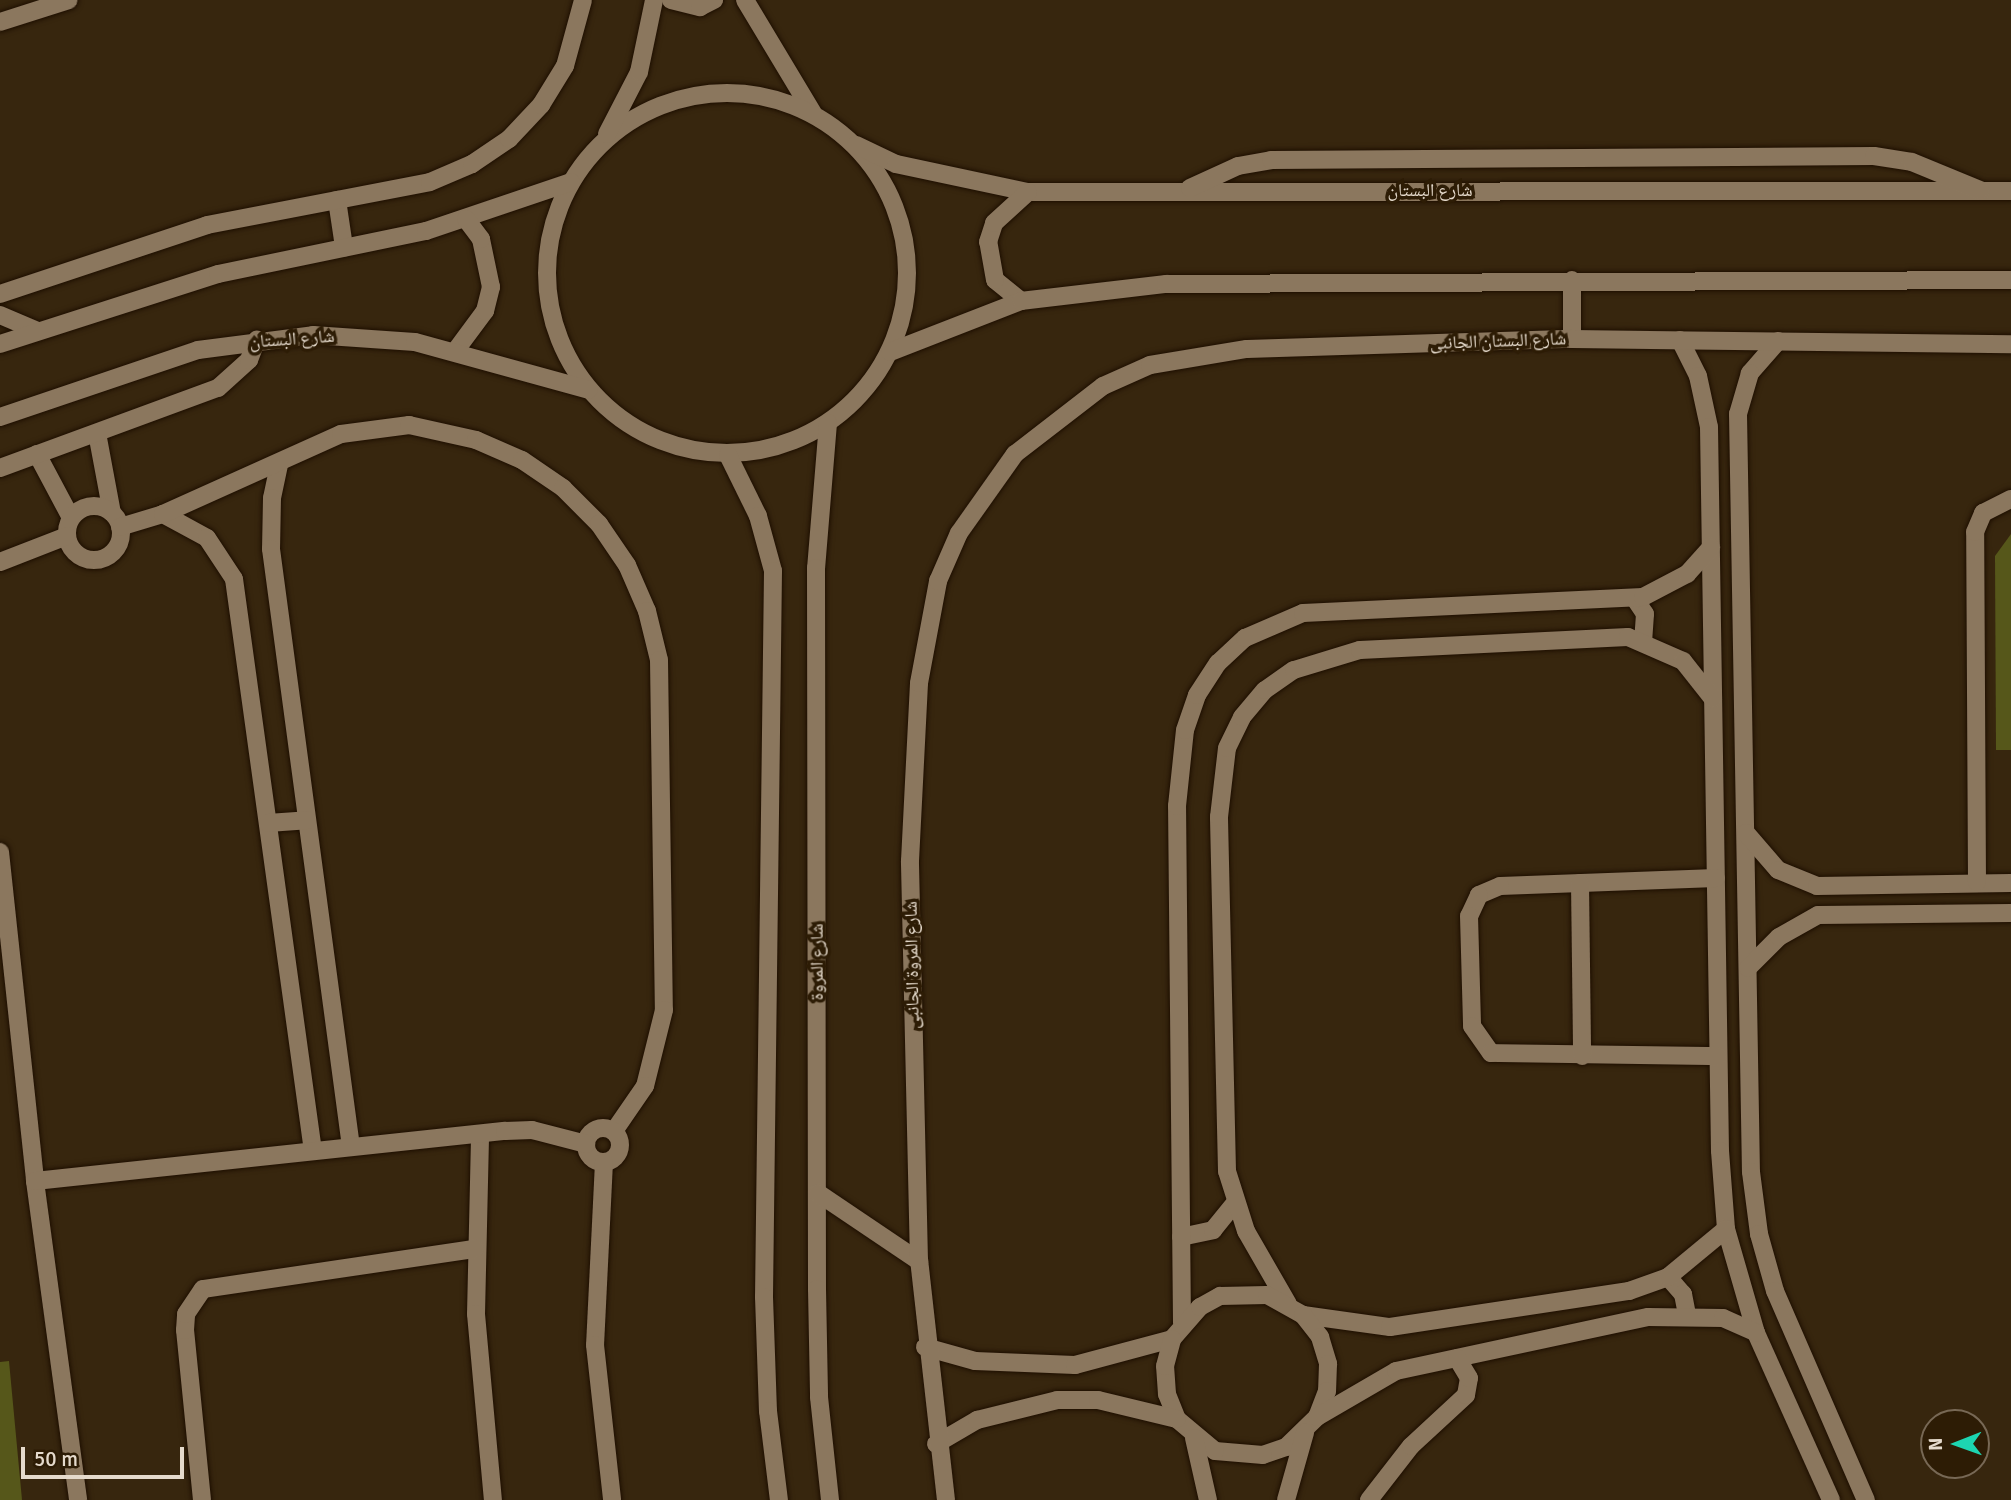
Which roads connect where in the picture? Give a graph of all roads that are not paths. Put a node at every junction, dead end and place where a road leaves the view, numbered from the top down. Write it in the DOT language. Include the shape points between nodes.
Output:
graph roads {
  1 [pos="69,0"];
  2 [pos="583,0"];
  3 [pos="654,0"];
  4 [pos="671,0"];
  5 [pos="714,0"];
  6 [pos="745,0"];
  7 [pos="0,22"];
  8 [pos="813,113"];
  9 [pos="603,140"];
  10 [pos="856,145"];
  11 [pos="570,182"];
  12 [pos="1183,191"];
  13 [pos="1983,191"];
  14 [pos="2011,191"];
  15 [pos="1028,192"];
  16 [pos="337,200"];
  17 [pos="466,219"];
  18 [pos="344,247"];
  19 [pos="1572,280"];
  20 [pos="2011,280"];
  21 [pos="0,294"];
  22 [pos="1021,301"];
  23 [pos="0,315"];
  24 [pos="36,330"];
  25 [pos="257,339"];
  26 [pos="1572,339"];
  27 [pos="1680,340"];
  28 [pos="1778,341"];
  29 [pos="0,344"];
  30 [pos="2011,344"];
  31 [pos="456,350"];
  32 [pos="890,352"];
  33 [pos="589,390"];
  34 [pos="0,417"];
  35 [pos="828,424"];
  36 [pos="97,433"];
  37 [pos="1709,437"];
  38 [pos="1739,437"];
  39 [pos="37,454"];
  40 [pos="1015,454"];
  41 [pos="728,455"];
  42 [pos="279,465"];
  43 [pos="0,468"];
  44 [pos="2011,499"];
  45 [pos="163,514"];
  46 [pos="116,520"];
  47 [pos="69,527"];
  48 [pos="1711,547"];
  49 [pos="0,562"];
  50 [pos="1635,599"];
  51 [pos="1643,640"];
  52 [pos="1713,699"];
  53 [pos="1745,781"];
  54 [pos="1714,782"];
  55 [pos="307,820"];
  56 [pos="268,823"];
  57 [pos="1746,833"];
  58 [pos="0,852"];
  59 [pos="1716,878"];
  60 [pos="1977,882"];
  61 [pos="1580,883"];
  62 [pos="2011,883"];
  63 [pos="1817,886"];
  64 [pos="2011,913"];
  65 [pos="1818,915"];
  66 [pos="1748,968"];
  67 [pos="1582,1056"];
  68 [pos="1718,1056"];
  69 [pos="614,1132"];
  70 [pos="480,1138"];
  71 [pos="586,1144"];
  72 [pos="351,1147"];
  73 [pos="313,1151"];
  74 [pos="604,1162"];
  75 [pos="35,1181"];
  76 [pos="818,1193"];
  77 [pos="1234,1204"];
  78 [pos="1726,1229"];
  79 [pos="1181,1237"];
  80 [pos="475,1249"];
  81 [pos="919,1261"];
  82 [pos="1668,1277"];
  83 [pos="1288,1304"];
  84 [pos="1303,1315"];
  85 [pos="1687,1315"];
  86 [pos="1182,1323"];
  87 [pos="1756,1334"];
  88 [pos="1172,1339"];
  89 [pos="925,1347"];
  90 [pos="1457,1358"];
  91 [pos="1813,1382"];
  92 [pos="1784,1395"];
  93 [pos="1317,1417"];
  94 [pos="1177,1419"];
  95 [pos="1305,1432"];
  96 [pos="1194,1438"];
  97 [pos="936,1444"];
  98 [pos="78,1500"];
  99 [pos="202,1500"];
  100 [pos="493,1500"];
  101 [pos="612,1500"];
  102 [pos="779,1500"];
  103 [pos="830,1500"];
  104 [pos="946,1500"];
  105 [pos="1208,1500"];
  106 [pos="1286,1500"];
  107 [pos="1369,1500"];
  108 [pos="1831,1500"];
  109 [pos="1866,1500"];
  1 -- 7 [label="street"];
  2 -- 16 [label="street" via="565,66 541,105 509,139 472,164 430,182"];
  3 -- 9 [label="street" via="639,72"];
  4 -- 5 [label="street" via="700,7"];
  6 -- 8 [label="street"];
  8 -- 9 [label="street" via="771,96 715,92 682,97 640,113"];
  8 -- 10 [label="street"];
  9 -- 11 [label="street"];
  10 -- 15 [label="street, شارع البستان" via="896,164"];
  10 -- 32 [label="street" via="888,190 905,243 906,298"];
  11 -- 17 [label="street"];
  11 -- 33 [label="street" via="551,233 547,289 560,342"];
  12 -- 13 [label="street, شارع البستان"];
  12 -- 13 [label="street" via="1238,166 1271,160 1874,156 1913,162"];
  12 -- 15 [label="street, شارع البستان"];
  13 -- 14 [label="street, شارع البستان"];
  15 -- 22 [label="street" via="1000,215 988,242 995,280"];
  16 -- 18 [label="street"];
  16 -- 21 [label="street" via="207,225"];
  17 -- 18 [label="street"];
  17 -- 31 [label="street" via="481,239 491,287 485,311"];
  18 -- 24 [label="street" via="218,274"];
  19 -- 20 [label="street"];
  19 -- 22 [label="street" via="1166,284"];
  19 -- 26 [label="street"];
  22 -- 32 [label="street"];
  23 -- 24 [label="street"];
  24 -- 29 [label="street"];
  25 -- 31 [label="street, شارع البستان" via="369,336"];
  25 -- 34 [label="street, شارع البستان" via="141,368"];
  25 -- 36 [label="street" via="250,360 218,388"];
  26 -- 27 [label="street, شارع البستان الجانبى"];
  26 -- 40 [label="street, شارع البستان الجانبى" via="1194,355 1150,365 1103,386 1059,414"];
  27 -- 28 [label="street, شارع البستان الجانبى"];
  27 -- 37 [label="street" via="1703,393"];
  28 -- 30 [label="street, شارع البستان الجانبى"];
  28 -- 38 [label="street" via="1744,386"];
  31 -- 33 [label="street, شارع البستان"];
  32 -- 35 [label="street" via="864,392"];
  33 -- 41 [label="street" via="617,417 651,438 688,450"];
  35 -- 41 [label="street" via="780,447"];
  35 -- 76 [label="street, شارع المروة" via="816,579"];
  36 -- 39 [label="street"];
  36 -- 46 [label="street"];
  37 -- 38 [label="street"];
  37 -- 48 [label="street"];
  38 -- 53 [label="street"];
  39 -- 43 [label="street"];
  39 -- 47 [label="street"];
  40 -- 81 [label="street, شارع المروة الجانبى" via="959,533 938,581 923,645 910,861"];
  41 -- 102 [label="street" via="758,516 774,581 764,1297 768,1411"];
  42 -- 45 [label="street"];
  42 -- 55 [label="street" via="270,532"];
  42 -- 69 [label="street" via="309,447 374,426 443,430 522,460 563,488 599,524 627,565 647,611 659,660 664,1010 645,1086"];
  44 -- 60 [label="street" via="1983,513 1975,531"];
  45 -- 46 [label="street"];
  45 -- 56 [label="street" via="207,538 233,579"];
  46 -- 47 [label="street" via="90,506"];
  46 -- 47 [label="street" via="115,549 103,559 79,556"];
  47 -- 49 [label="street"];
  48 -- 50 [label="street" via="1673,585"];
  48 -- 52 [label="street"];
  50 -- 51 [label="street" via="1645,614"];
  50 -- 79 [label="street" via="1303,613 1245,638 1218,663 1197,695 1179,766"];
  51 -- 52 [label="street" via="1683,660"];
  51 -- 77 [label="street" via="1360,650 1294,670 1265,690 1242,717 1227,748 1219,817 1227,1171"];
  52 -- 54 [label="street"];
  53 -- 54 [label="street"];
  53 -- 57 [label="street"];
  54 -- 59 [label="street"];
  55 -- 56 [label="street"];
  55 -- 72 [label="street"];
  56 -- 73 [label="street"];
  57 -- 63 [label="street" via="1778,870"];
  57 -- 66 [label="street"];
  58 -- 75 [label="street"];
  59 -- 61 [label="street"];
  59 -- 68 [label="street"];
  60 -- 62 [label="street"];
  60 -- 63 [label="street"];
  61 -- 67 [label="street"];
  61 -- 67 [label="street" via="1488,889 1469,916 1472,1026 1481,1046 1501,1056"];
  63 -- 65 [label="street"];
  64 -- 65 [label="street"];
  65 -- 66 [label="street" via="1779,937"];
  66 -- 91 [label="street" via="1757,1224 1775,1292"];
  67 -- 68 [label="street"];
  68 -- 78 [label="street"];
  69 -- 71 [label="street" via="596,1129"];
  69 -- 74 [label="street" via="618,1154"];
  70 -- 71 [label="street" via="532,1130"];
  70 -- 72 [label="street"];
  70 -- 80 [label="street"];
  71 -- 74 [label="street" via="591,1157"];
  72 -- 73 [label="street"];
  73 -- 75 [label="street"];
  74 -- 101 [label="street" via="595,1345"];
  75 -- 98 [label="street"];
  76 -- 81 [label="street"];
  76 -- 103 [label="street, شارع المروة" via="820,1397"];
  77 -- 79 [label="street" via="1213,1230"];
  77 -- 83 [label="street"];
  78 -- 82 [label="street"];
  78 -- 87 [label="street"];
  79 -- 86 [label="street"];
  80 -- 99 [label="street" via="203,1289 186,1314 185,1330"];
  80 -- 100 [label="street" via="480,1379"];
  81 -- 89 [label="street, شارع المروة الجانبى"];
  82 -- 84 [label="street" via="1629,1291 1390,1327"];
  82 -- 85 [label="street" via="1683,1294"];
  83 -- 84 [label="street"];
  83 -- 86 [label="street" via="1267,1295 1220,1296"];
  84 -- 93 [label="street" via="1320,1337 1328,1364 1327,1391"];
  85 -- 87 [label="street" via="1723,1318"];
  85 -- 90 [label="street" via="1648,1318"];
  86 -- 88 [label="street"];
  87 -- 92 [label="street"];
  88 -- 89 [label="street" via="1124,1356 1037,1367 975,1361"];
  88 -- 94 [label="street" via="1165,1366 1167,1394"];
  89 -- 97 [label="street, شارع المروة الجانبى"];
  90 -- 93 [label="street" via="1396,1371"];
  90 -- 107 [label="street" via="1469,1378 1466,1395 1411,1446"];
  91 -- 92 [label="street"];
  91 -- 109 [label="street"];
  92 -- 108 [label="street"];
  93 -- 95 [label="street"];
  94 -- 96 [label="street"];
  94 -- 97 [label="street" via="1111,1402 1057,1400 977,1420"];
  95 -- 96 [label="street" via="1263,1455 1215,1451"];
  95 -- 106 [label="street"];
  96 -- 105 [label="street"];
  97 -- 104 [label="street, شارع المروة الجانبى"];
}
